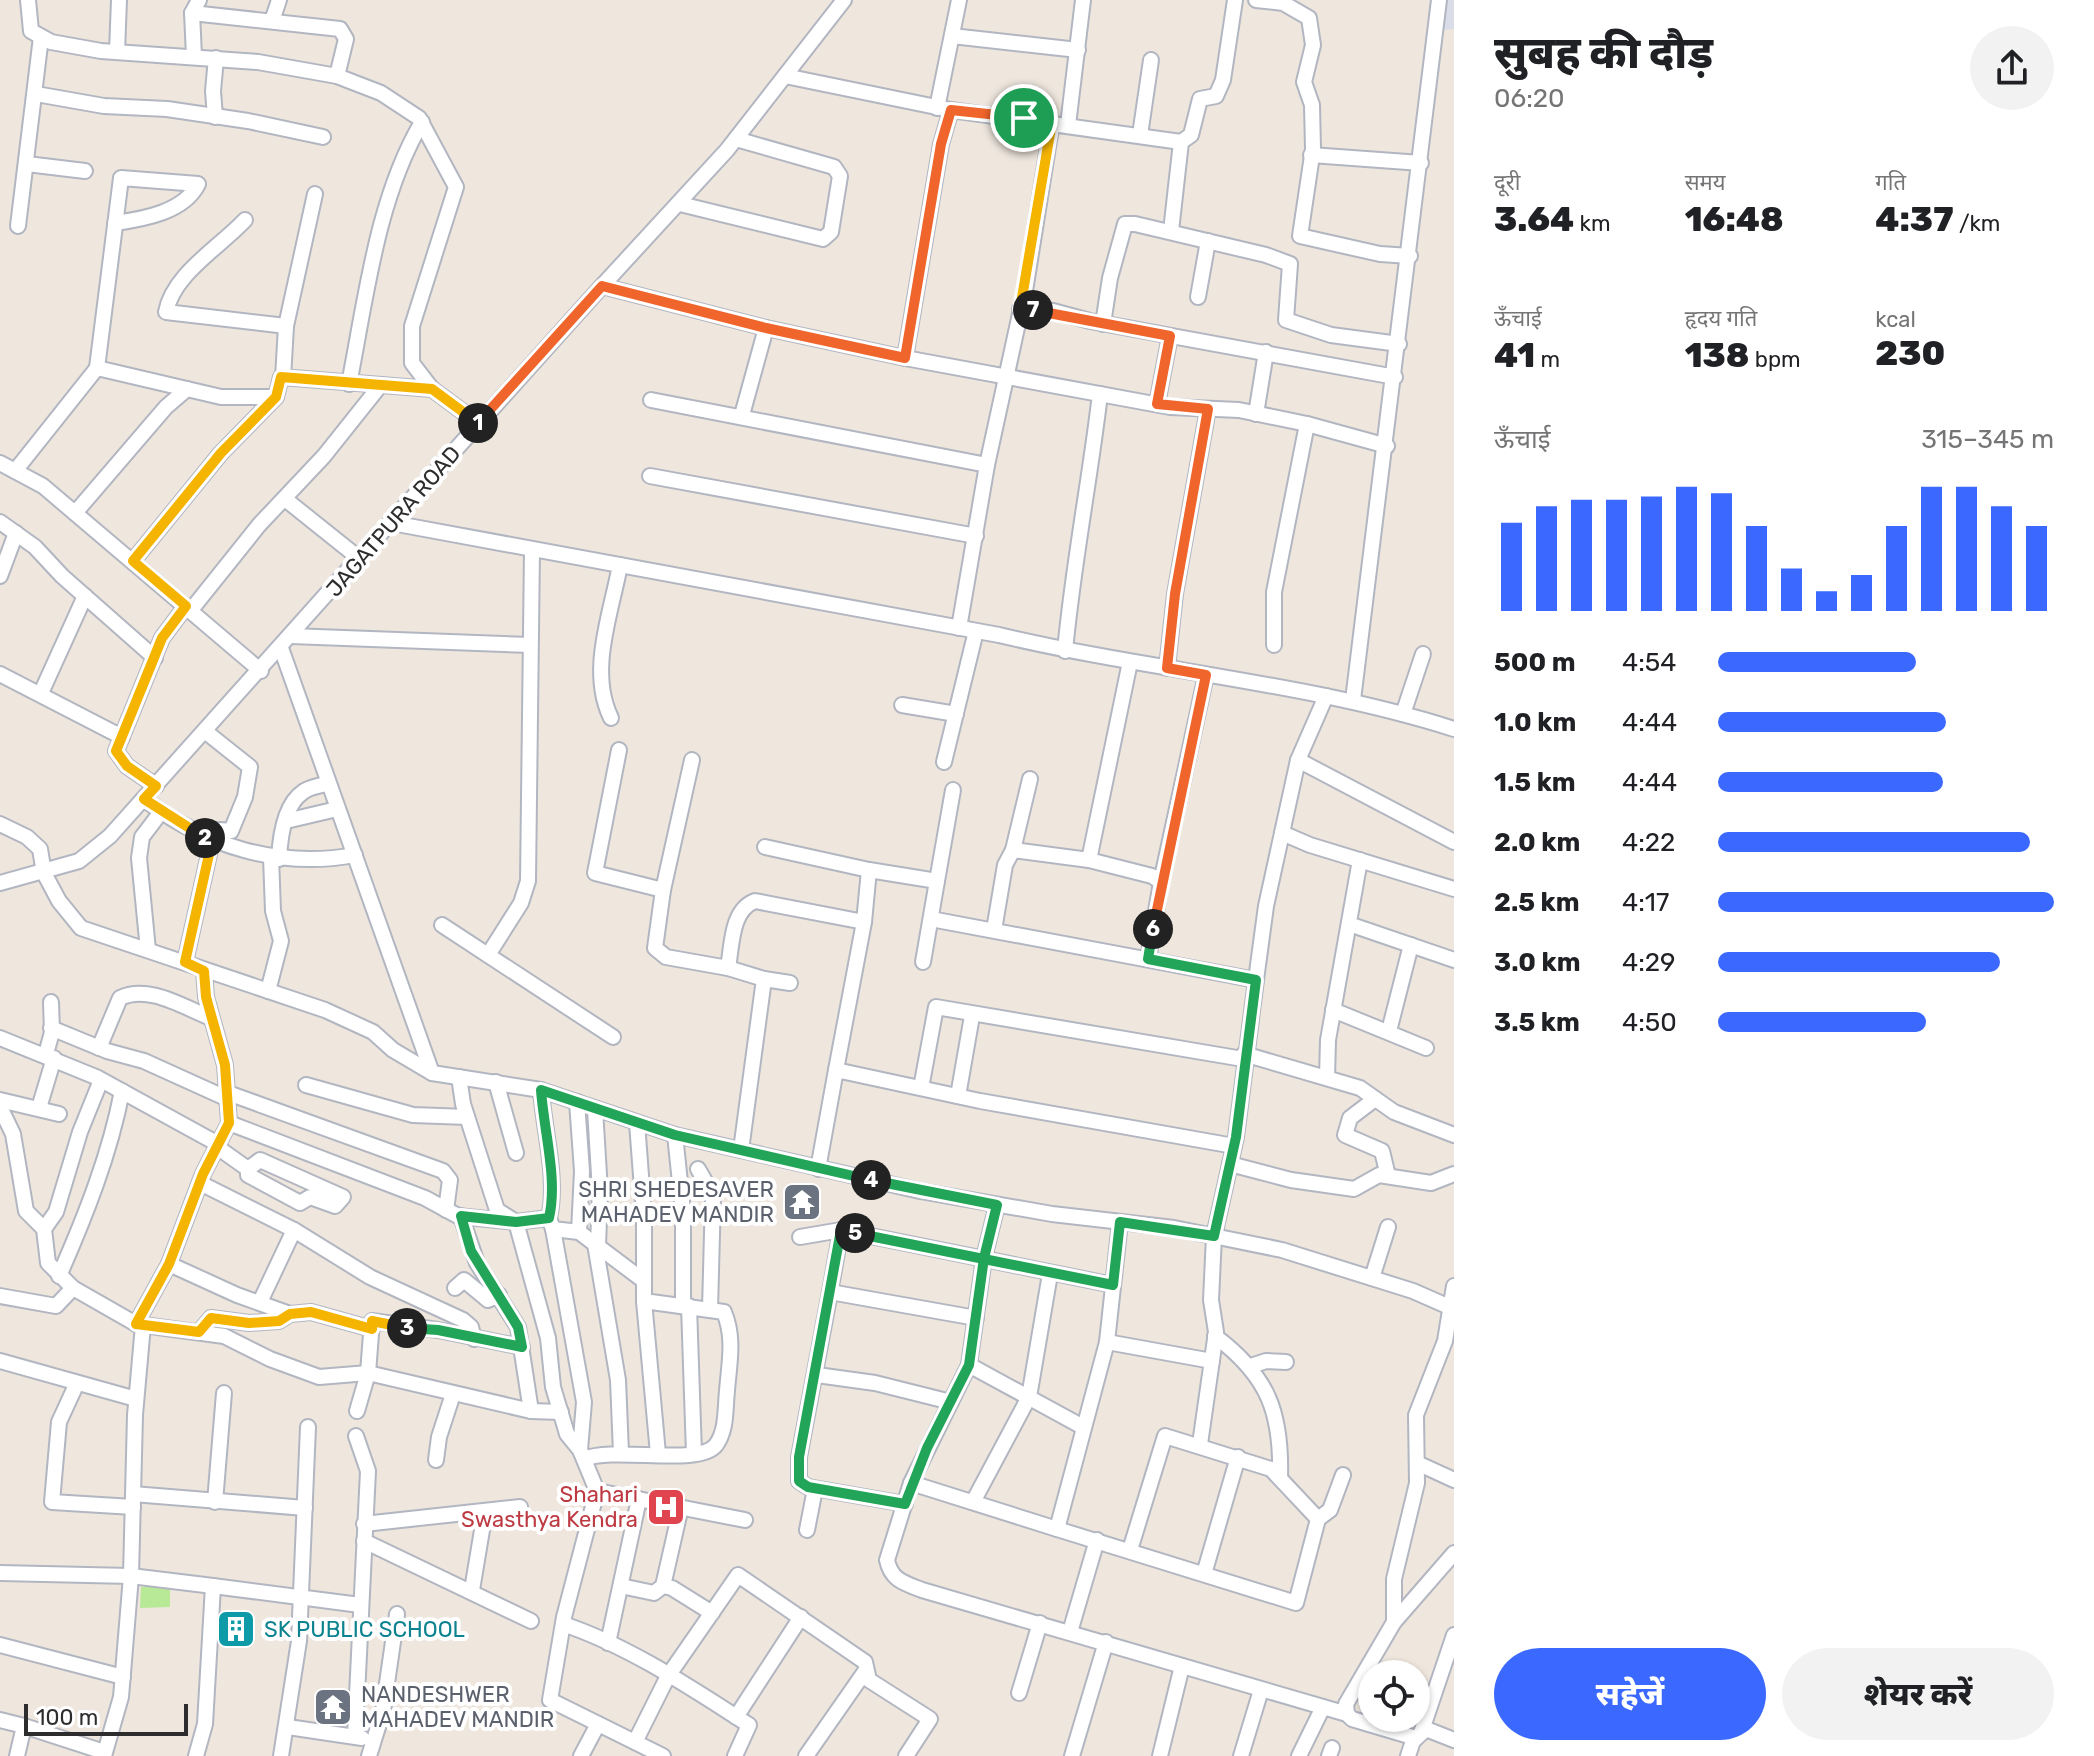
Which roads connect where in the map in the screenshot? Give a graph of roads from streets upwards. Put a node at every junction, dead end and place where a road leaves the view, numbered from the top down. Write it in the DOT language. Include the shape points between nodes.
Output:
graph roads {
  1 [pos="28,0"];
  2 [pos="119,0"];
  3 [pos="279,0"];
  4 [pos="844,0"];
  5 [pos="959,0"];
  6 [pos="1083,0"];
  7 [pos="1235,0"];
  8 [pos="1256,0"];
  9 [pos="1306,0"];
  10 [pos="1439,0"];
  11 [pos="195,6"];
  12 [pos="1309,18"];
  13 [pos="272,21"];
  14 [pos="952,36"];
  15 [pos="41,37"];
  16 [pos="1078,50"];
  17 [pos="117,52"];
  18 [pos="194,56"];
  19 [pos="216,58"];
  20 [pos="1151,60"];
  21 [pos="337,76"];
  22 [pos="785,76"];
  23 [pos="36,94"];
  24 [pos="944,109"];
  25 [pos="215,117"];
  26 [pos="422,122"];
  27 [pos="1052,122"];
  28 [pos="1068,125"];
  29 [pos="1140,135"];
  30 [pos="323,137"];
  31 [pos="736,139"];
  32 [pos="1181,142"];
  33 [pos="1311,155"];
  34 [pos="1421,163"];
  35 [pos="27,164"];
  36 [pos="85,171"];
  37 [pos="315,194"];
  38 [pos="680,204"];
  39 [pos="245,220"];
  40 [pos="115,223"];
  41 [pos="18,226"];
  42 [pos="1171,231"];
  43 [pos="1300,236"];
  44 [pos="1208,241"];
  45 [pos="1410,256"];
  46 [pos="1290,264"];
  47 [pos="602,286"];
  48 [pos="1198,297"];
  49 [pos="1020,309"];
  50 [pos="1103,324"];
  51 [pos="286,326"];
  52 [pos="766,328"];
  53 [pos="1170,336"];
  54 [pos="1399,344"];
  55 [pos="1266,352"];
  56 [pos="905,358"];
  57 [pos="97,368"];
  58 [pos="1395,377"];
  59 [pos="283,378"];
  60 [pos="1006,378"];
  61 [pos="349,384"];
  62 [pos="379,387"];
  63 [pos="187,389"];
  64 [pos="432,389"];
  65 [pos="1100,394"];
  66 [pos="276,397"];
  67 [pos="651,400"];
  68 [pos="1157,404"];
  69 [pos="1208,409"];
  70 [pos="1256,414"];
  71 [pos="742,415"];
  72 [pos="478,423"];
  73 [pos="1307,424"];
  74 [pos="1387,446"];
  75 [pos="0,464"];
  76 [pos="987,465"];
  77 [pos="15,471"];
  78 [pos="650,476"];
  79 [pos="285,499"];
  80 [pos="75,513"];
  81 [pos="0,522"];
  82 [pos="392,523"];
  83 [pos="16,533"];
  84 [pos="976,536"];
  85 [pos="532,550"];
  86 [pos="360,559"];
  87 [pos="133,561"];
  88 [pos="620,565"];
  89 [pos="0,576"];
  90 [pos="85,596"];
  91 [pos="189,608"];
  92 [pos="959,628"];
  93 [pos="976,631"];
  94 [pos="291,636"];
  95 [pos="530,645"];
  96 [pos="1274,645"];
  97 [pos="281,648"];
  98 [pos="1065,651"];
  99 [pos="1423,654"];
  100 [pos="155,658"];
  101 [pos="1130,662"];
  102 [pos="1167,668"];
  103 [pos="261,671"];
  104 [pos="0,674"];
  105 [pos="1206,675"];
  106 [pos="41,693"];
  107 [pos="1326,696"];
  108 [pos="1353,700"];
  109 [pos="902,705"];
  110 [pos="956,714"];
  111 [pos="1403,714"];
  112 [pos="611,718"];
  113 [pos="1454,729"];
  114 [pos="206,732"];
  115 [pos="122,737"];
  116 [pos="619,750"];
  117 [pos="692,760"];
  118 [pos="1298,760"];
  119 [pos="944,762"];
  120 [pos="1030,779"];
  121 [pos="328,783"];
  122 [pos="156,786"];
  123 [pos="953,790"];
  124 [pos="144,799"];
  125 [pos="337,809"];
  126 [pos="161,812"];
  127 [pos="286,821"];
  128 [pos="0,824"];
  129 [pos="1282,833"];
  130 [pos="214,841"];
  131 [pos="1454,842"];
  132 [pos="765,847"];
  133 [pos="1013,850"];
  134 [pos="355,855"];
  135 [pos="275,858"];
  136 [pos="1089,860"];
  137 [pos="1360,860"];
  138 [pos="869,870"];
  139 [pos="44,873"];
  140 [pos="937,881"];
  141 [pos="1161,882"];
  142 [pos="0,883"];
  143 [pos="1454,889"];
  144 [pos="663,890"];
  145 [pos="931,919"];
  146 [pos="864,922"];
  147 [pos="1349,924"];
  148 [pos="442,925"];
  149 [pos="994,930"];
  150 [pos="1411,945"];
  151 [pos="148,950"];
  152 [pos="488,955"];
  153 [pos="1148,959"];
  154 [pos="1454,960"];
  155 [pos="185,962"];
  156 [pos="923,962"];
  157 [pos="728,968"];
  158 [pos="204,971"];
  159 [pos="764,979"];
  160 [pos="1256,980"];
  161 [pos="790,983"];
  162 [pos="268,991"];
  163 [pos="51,1002"];
  164 [pos="1333,1010"];
  165 [pos="972,1016"];
  166 [pos="211,1018"];
  167 [pos="51,1028"];
  168 [pos="1389,1031"];
  169 [pos="613,1037"];
  170 [pos="0,1038"];
  171 [pos="99,1048"];
  172 [pos="1426,1048"];
  173 [pos="50,1056"];
  174 [pos="1244,1056"];
  175 [pos="836,1070"];
  176 [pos="432,1073"];
  177 [pos="459,1077"];
  178 [pos="1327,1078"];
  179 [pos="101,1080"];
  180 [pos="496,1082"];
  181 [pos="306,1085"];
  182 [pos="921,1088"];
  183 [pos="541,1090"];
  184 [pos="122,1091"];
  185 [pos="228,1096"];
  186 [pos="958,1096"];
  187 [pos="1375,1099"];
  188 [pos="0,1100"];
  189 [pos="577,1102"];
  190 [pos="0,1107"];
  191 [pos="39,1108"];
  192 [pos="595,1109"];
  193 [pos="59,1114"];
  194 [pos="467,1117"];
  195 [pos="229,1123"];
  196 [pos="637,1123"];
  197 [pos="1454,1135"];
  198 [pos="680,1136"];
  199 [pos="218,1146"];
  200 [pos="1234,1146"];
  201 [pos="734,1149"];
  202 [pos="516,1153"];
  203 [pos="1230,1164"];
  204 [pos="248,1169"];
  205 [pos="698,1169"];
  206 [pos="818,1169"];
  207 [pos="1454,1174"];
  208 [pos="1388,1176"];
  209 [pos="200,1183"];
  210 [pos="997,1205"];
  211 [pos="446,1210"];
  212 [pos="461,1216"];
  213 [pos="516,1222"];
  214 [pos="1120,1222"];
  215 [pos="551,1224"];
  216 [pos="1388,1227"];
  217 [pos="44,1229"];
  218 [pos="294,1230"];
  219 [pos="841,1230"];
  220 [pos="579,1232"];
  221 [pos="1214,1236"];
  222 [pos="800,1237"];
  223 [pos="597,1245"];
  224 [pos="984,1258"];
  225 [pos="169,1264"];
  226 [pos="1050,1274"];
  227 [pos="59,1276"];
  228 [pos="1372,1278"];
  229 [pos="644,1281"];
  230 [pos="1113,1285"];
  231 [pos="1454,1286"];
  232 [pos="73,1288"];
  233 [pos="455,1288"];
  234 [pos="830,1292"];
  235 [pos="499,1295"];
  236 [pos="0,1296"];
  237 [pos="644,1301"];
  238 [pos="260,1302"];
  239 [pos="686,1306"];
  240 [pos="1451,1308"];
  241 [pos="710,1310"];
  242 [pos="290,1314"];
  243 [pos="976,1318"];
  244 [pos="139,1325"];
  245 [pos="372,1329"];
  246 [pos="199,1332"];
  247 [pos="1215,1336"];
  248 [pos="474,1339"];
  249 [pos="1107,1342"];
  250 [pos="522,1347"];
  251 [pos="0,1361"];
  252 [pos="1212,1361"];
  253 [pos="1286,1362"];
  254 [pos="969,1365"];
  255 [pos="1251,1366"];
  256 [pos="368,1373"];
  257 [pos="817,1375"];
  258 [pos="77,1383"];
  259 [pos="224,1393"];
  260 [pos="453,1394"];
  261 [pos="1029,1397"];
  262 [pos="136,1399"];
  263 [pos="951,1402"];
  264 [pos="357,1411"];
  265 [pos="531,1411"];
  266 [pos="561,1412"];
  267 [pos="308,1427"];
  268 [pos="1083,1427"];
  269 [pos="356,1436"];
  270 [pos="1200,1444"];
  271 [pos="621,1453"];
  272 [pos="658,1454"];
  273 [pos="694,1454"];
  274 [pos="582,1455"];
  275 [pos="1238,1457"];
  276 [pos="436,1460"];
  277 [pos="1417,1463"];
  278 [pos="1343,1475"];
  279 [pos="1280,1478"];
  280 [pos="1454,1480"];
  281 [pos="911,1483"];
  282 [pos="815,1489"];
  283 [pos="597,1491"];
  284 [pos="639,1499"];
  285 [pos="133,1501"];
  286 [pos="215,1502"];
  287 [pos="973,1502"];
  288 [pos="905,1504"];
  289 [pos="520,1507"];
  290 [pos="681,1507"];
  291 [pos="305,1508"];
  292 [pos="485,1512"];
  293 [pos="1318,1519"];
  294 [pos="745,1520"];
  295 [pos="364,1524"];
  296 [pos="1057,1529"];
  297 [pos="807,1530"];
  298 [pos="1097,1540"];
  299 [pos="364,1541"];
  300 [pos="1130,1550"];
  301 [pos="1454,1553"];
  302 [pos="0,1573"];
  303 [pos="1204,1574"];
  304 [pos="131,1576"];
  305 [pos="213,1586"];
  306 [pos="621,1586"];
  307 [pos="663,1586"];
  308 [pos="472,1590"];
  309 [pos="300,1595"];
  310 [pos="360,1605"];
  311 [pos="712,1613"];
  312 [pos="397,1614"];
  313 [pos="801,1617"];
  314 [pos="531,1621"];
  315 [pos="1394,1622"];
  316 [pos="1040,1623"];
  317 [pos="563,1624"];
  318 [pos="1070,1632"];
  319 [pos="1454,1635"];
  320 [pos="1106,1642"];
  321 [pos="608,1643"];
  322 [pos="0,1645"];
  323 [pos="1182,1666"];
  324 [pos="866,1670"];
  325 [pos="668,1676"];
  326 [pos="123,1677"];
  327 [pos="1261,1690"];
  328 [pos="1019,1693"];
  329 [pos="1323,1707"];
  330 [pos="1347,1714"];
  331 [pos="736,1717"];
  332 [pos="0,1720"];
  333 [pos="598,1724"];
  334 [pos="24,1726"];
  335 [pos="288,1727"];
  336 [pos="355,1736"];
  337 [pos="1418,1736"];
  338 [pos="1454,1740"];
  339 [pos="635,1742"];
  340 [pos="371,1749"];
  341 [pos="104,1754"];
  342 [pos="17,1756"];
  343 [pos="196,1756"];
  344 [pos="281,1756"];
  345 [pos="581,1756"];
  346 [pos="663,1756"];
  347 [pos="735,1756"];
  348 [pos="806,1756"];
  349 [pos="906,1756"];
  350 [pos="1072,1756"];
  351 [pos="1160,1756"];
  352 [pos="1241,1756"];
  353 [pos="1299,1756"];
  354 [pos="1408,1756"];
  1 -- 15 [label="street" via="31,31"];
  2 -- 17 [label="street"];
  3 -- 13 [label="street"];
  4 -- 22 [label="street, JAGATPURA ROAD"];
  5 -- 14 [label="street"];
  6 -- 16 [label="street"];
  7 -- 32 [label="street" via="1223,80 1216,96 1200,99 1191,135"];
  8 -- 12 [label="street" via="1283,3"];
  9 -- 12 [label="street"];
  10 -- 34 [label="street"];
  11 -- 13 [label="street"];
  11 -- 18 [label="street"];
  12 -- 33 [label="street" via="1313,45 1304,82 1312,105"];
  13 -- 21 [label="street" via="340,29 346,39"];
  14 -- 16 [label="street"];
  14 -- 24 [label="street"];
  15 -- 17 [label="street"];
  15 -- 23 [label="street"];
  16 -- 28 [label="street"];
  17 -- 18 [label="street"];
  18 -- 19 [label="street"];
  19 -- 21 [label="street"];
  19 -- 25 [label="street"];
  20 -- 29 [label="street"];
  21 -- 26 [label="street" via="381,93"];
  22 -- 24 [label="street"];
  22 -- 31 [label="street, JAGATPURA ROAD"];
  23 -- 25 [label="street"];
  23 -- 35 [label="street"];
  24 -- 27 [label="street"];
  24 -- 56 [label="street"];
  25 -- 30 [label="street"];
  26 -- 61 [label="street" via="410,142 377,248"];
  26 -- 64 [label="street" via="456,187 412,326 412,363"];
  27 -- 28 [label="street"];
  27 -- 49 [label="street"];
  28 -- 29 [label="street"];
  29 -- 32 [label="street"];
  31 -- 38 [label="street, JAGATPURA ROAD"];
  31 -- 38 [label="street" via="834,167 840,176 831,232 823,239"];
  32 -- 42 [label="street"];
  33 -- 34 [label="street"];
  33 -- 43 [label="street"];
  34 -- 45 [label="street"];
  35 -- 36 [label="street"];
  35 -- 41 [label="street"];
  37 -- 51 [label="street"];
  38 -- 47 [label="street, JAGATPURA ROAD"];
  39 -- 51 [label="street" via="188,270 166,312"];
  40 -- 40 [label="street" via="121,178 198,184 191,198 146,219"];
  40 -- 57 [label="street"];
  42 -- 44 [label="street"];
  42 -- 50 [label="street" via="1125,224"];
  43 -- 45 [label="street"];
  43 -- 46 [label="street"];
  44 -- 46 [label="street"];
  44 -- 48 [label="street"];
  45 -- 54 [label="street"];
  46 -- 54 [label="street" via="1286,320 1331,335"];
  47 -- 52 [label="street"];
  47 -- 72 [label="street, JAGATPURA ROAD"];
  49 -- 50 [label="street"];
  49 -- 60 [label="street"];
  50 -- 53 [label="street"];
  51 -- 59 [label="street"];
  52 -- 56 [label="street"];
  52 -- 71 [label="street"];
  53 -- 55 [label="street"];
  53 -- 68 [label="street"];
  54 -- 58 [label="street"];
  55 -- 58 [label="street"];
  55 -- 70 [label="street"];
  56 -- 60 [label="street"];
  57 -- 63 [label="street"];
  57 -- 77 [label="street"];
  58 -- 74 [label="street"];
  59 -- 61 [label="street"];
  59 -- 66 [label="street"];
  60 -- 65 [label="street"];
  60 -- 76 [label="street"];
  61 -- 62 [label="street"];
  62 -- 64 [label="street"];
  62 -- 79 [label="street"];
  63 -- 66 [label="street" via="221,397"];
  63 -- 80 [label="street" via="157,416"];
  64 -- 72 [label="street"];
  65 -- 68 [label="street"];
  65 -- 98 [label="street"];
  66 -- 87 [label="street" via="221,453"];
  67 -- 71 [label="street"];
  68 -- 69 [label="street"];
  69 -- 70 [label="street"];
  69 -- 102 [label="street"];
  70 -- 73 [label="street"];
  71 -- 76 [label="street"];
  72 -- 82 [label="street, JAGATPURA ROAD"];
  73 -- 74 [label="street"];
  73 -- 96 [label="street" via="1274,592"];
  74 -- 108 [label="street"];
  75 -- 77 [label="street"];
  76 -- 84 [label="street"];
  77 -- 80 [label="street"];
  78 -- 84 [label="street"];
  79 -- 86 [label="street"];
  79 -- 91 [label="street"];
  80 -- 87 [label="street"];
  81 -- 83 [label="street"];
  82 -- 85 [label="street"];
  82 -- 86 [label="street, JAGATPURA ROAD"];
  83 -- 89 [label="street"];
  83 -- 90 [label="street"];
  84 -- 92 [label="street"];
  85 -- 88 [label="street"];
  85 -- 95 [label="street"];
  86 -- 94 [label="street, JAGATPURA ROAD"];
  87 -- 91 [label="street"];
  88 -- 92 [label="street"];
  88 -- 112 [label="street" via="599,673 602,701"];
  90 -- 100 [label="street"];
  90 -- 106 [label="street"];
  91 -- 100 [label="street" via="162,638"];
  91 -- 103 [label="street"];
  92 -- 93 [label="street"];
  93 -- 98 [label="street"];
  93 -- 110 [label="street"];
  94 -- 95 [label="street"];
  94 -- 97 [label="street, JAGATPURA ROAD"];
  95 -- 152 [label="street" via="528,881 521,903"];
  97 -- 103 [label="street, JAGATPURA ROAD"];
  97 -- 121 [label="street"];
  98 -- 101 [label="street"];
  99 -- 111 [label="street"];
  100 -- 115 [label="street"];
  101 -- 102 [label="street"];
  101 -- 136 [label="street"];
  102 -- 105 [label="street"];
  103 -- 114 [label="street, JAGATPURA ROAD"];
  104 -- 106 [label="street"];
  105 -- 107 [label="street"];
  105 -- 141 [label="street"];
  106 -- 115 [label="street"];
  107 -- 108 [label="street"];
  107 -- 118 [label="street"];
  108 -- 111 [label="street"];
  109 -- 110 [label="street"];
  110 -- 119 [label="street"];
  111 -- 113 [label="street"];
  114 -- 122 [label="street, JAGATPURA ROAD"];
  114 -- 130 [label="street" via="250,767 231,831 220,830"];
  115 -- 122 [label="street" via="116,751 127,766"];
  116 -- 144 [label="street" via="595,873"];
  117 -- 144 [label="street"];
  118 -- 129 [label="street"];
  118 -- 131 [label="street"];
  120 -- 133 [label="street"];
  121 -- 125 [label="street"];
  121 -- 127 [label="street" via="303,792"];
  122 -- 124 [label="street, JAGATPURA ROAD"];
  123 -- 140 [label="street"];
  124 -- 126 [label="street"];
  124 -- 139 [label="street, JAGATPURA ROAD" via="79,861"];
  125 -- 127 [label="street"];
  125 -- 134 [label="street"];
  126 -- 130 [label="street"];
  126 -- 151 [label="street" via="142,837 139,858"];
  127 -- 135 [label="street"];
  128 -- 139 [label="street" via="40,849"];
  129 -- 137 [label="street"];
  129 -- 160 [label="street"];
  130 -- 135 [label="street"];
  130 -- 155 [label="street"];
  132 -- 138 [label="street"];
  133 -- 136 [label="street"];
  133 -- 149 [label="street" via="1005,865"];
  134 -- 135 [label="street" via="319,862"];
  134 -- 176 [label="street"];
  135 -- 162 [label="street" via="273,911 281,941"];
  136 -- 141 [label="street"];
  137 -- 143 [label="street"];
  137 -- 147 [label="street"];
  138 -- 140 [label="street"];
  138 -- 146 [label="street"];
  139 -- 142 [label="street, JAGATPURA ROAD"];
  139 -- 151 [label="street" via="81,928"];
  140 -- 145 [label="street"];
  141 -- 153 [label="street"];
  144 -- 157 [label="street" via="654,942 658,953"];
  145 -- 149 [label="street"];
  145 -- 156 [label="street"];
  146 -- 157 [label="street" via="755,901 738,914"];
  146 -- 175 [label="street"];
  147 -- 150 [label="street"];
  147 -- 164 [label="street"];
  148 -- 152 [label="street"];
  149 -- 153 [label="street"];
  150 -- 154 [label="street"];
  150 -- 168 [label="street"];
  151 -- 155 [label="street"];
  152 -- 169 [label="street"];
  153 -- 160 [label="street"];
  155 -- 158 [label="street"];
  157 -- 159 [label="street"];
  158 -- 162 [label="street"];
  158 -- 166 [label="street"];
  159 -- 161 [label="street"];
  159 -- 201 [label="street"];
  160 -- 174 [label="street"];
  162 -- 176 [label="street" via="373,1032"];
  163 -- 167 [label="street"];
  164 -- 168 [label="street"];
  164 -- 178 [label="street"];
  165 -- 174 [label="street"];
  165 -- 182 [label="street" via="936,1007"];
  165 -- 186 [label="street"];
  166 -- 171 [label="street" via="156,996 129,993 120,998"];
  166 -- 185 [label="street" via="221,1045"];
  167 -- 171 [label="street"];
  167 -- 173 [label="street"];
  168 -- 172 [label="street"];
  170 -- 173 [label="street"];
  171 -- 185 [label="street"];
  173 -- 179 [label="street"];
  173 -- 191 [label="street"];
  174 -- 178 [label="street"];
  174 -- 200 [label="street"];
  175 -- 182 [label="street"];
  175 -- 206 [label="street"];
  176 -- 177 [label="street"];
  177 -- 180 [label="street"];
  177 -- 194 [label="street"];
  178 -- 187 [label="street" via="1360,1088"];
  179 -- 184 [label="street"];
  179 -- 217 [label="street" via="56,1212"];
  180 -- 183 [label="street"];
  180 -- 202 [label="street"];
  181 -- 194 [label="street" via="398,1112"];
  182 -- 186 [label="street"];
  183 -- 189 [label="street"];
  183 -- 215 [label="street" via="555,1194"];
  184 -- 199 [label="street"];
  184 -- 227 [label="street" via="116,1123"];
  185 -- 195 [label="street"];
  185 -- 211 [label="street" via="443,1171 450,1180"];
  186 -- 200 [label="street"];
  187 -- 197 [label="street"];
  187 -- 208 [label="street" via="1350,1118 1345,1135 1382,1151"];
  188 -- 191 [label="street"];
  189 -- 192 [label="street"];
  189 -- 220 [label="street"];
  190 -- 217 [label="street" via="13,1134 26,1211"];
  191 -- 193 [label="street"];
  192 -- 196 [label="street"];
  192 -- 223 [label="street"];
  194 -- 213 [label="street" via="497,1210"];
  195 -- 199 [label="street"];
  195 -- 211 [label="street"];
  196 -- 198 [label="street"];
  196 -- 229 [label="street"];
  198 -- 201 [label="street"];
  198 -- 239 [label="street"];
  199 -- 204 [label="street"];
  199 -- 209 [label="street"];
  200 -- 203 [label="street"];
  201 -- 206 [label="street"];
  203 -- 208 [label="street" via="1354,1189 1379,1175"];
  203 -- 221 [label="street"];
  204 -- 204 [label="street" via="260,1160 342,1195 342,1200 335,1206 310,1197 300,1203 248,1175"];
  205 -- 241 [label="street" via="713,1195"];
  206 -- 210 [label="street"];
  207 -- 208 [label="street" via="1431,1183"];
  209 -- 218 [label="street"];
  209 -- 225 [label="street"];
  210 -- 214 [label="street"];
  210 -- 224 [label="street"];
  211 -- 212 [label="street"];
  212 -- 213 [label="street"];
  212 -- 235 [label="street" via="471,1251"];
  213 -- 215 [label="street"];
  213 -- 266 [label="street" via="548,1338"];
  214 -- 221 [label="street"];
  214 -- 230 [label="street"];
  215 -- 220 [label="street"];
  215 -- 274 [label="street" via="584,1402"];
  216 -- 228 [label="street"];
  217 -- 227 [label="street" via="48,1263"];
  218 -- 238 [label="street"];
  218 -- 248 [label="street" via="370,1277 463,1320"];
  219 -- 222 [label="street"];
  219 -- 224 [label="street"];
  219 -- 234 [label="street"];
  220 -- 223 [label="street"];
  221 -- 228 [label="street"];
  221 -- 247 [label="street"];
  223 -- 229 [label="street"];
  223 -- 271 [label="street" via="618,1380"];
  224 -- 226 [label="street"];
  224 -- 243 [label="street"];
  225 -- 238 [label="street"];
  225 -- 244 [label="street"];
  226 -- 230 [label="street"];
  226 -- 261 [label="street"];
  227 -- 232 [label="street"];
  228 -- 240 [label="street"];
  229 -- 237 [label="street"];
  230 -- 249 [label="street"];
  231 -- 240 [label="street"];
  232 -- 236 [label="street" via="56,1306"];
  232 -- 244 [label="street"];
  233 -- 235 [label="street" via="464,1280 490,1301"];
  234 -- 243 [label="street"];
  234 -- 257 [label="street"];
  235 -- 250 [label="street" via="518,1327"];
  237 -- 239 [label="street"];
  237 -- 272 [label="street"];
  238 -- 242 [label="street"];
  239 -- 241 [label="street"];
  239 -- 273 [label="street"];
  240 -- 277 [label="street" via="1445,1341 1416,1415"];
  241 -- 273 [label="street" via="724,1312 731,1359 723,1429 709,1452"];
  242 -- 245 [label="street" via="311,1312"];
  242 -- 246 [label="street" via="279,1321 249,1323 211,1318"];
  243 -- 254 [label="street"];
  244 -- 246 [label="street"];
  244 -- 262 [label="street"];
  245 -- 248 [label="street" via="372,1321"];
  245 -- 256 [label="street"];
  246 -- 256 [label="street" via="245,1344 319,1377"];
  247 -- 252 [label="street"];
  247 -- 255 [label="street"];
  248 -- 250 [label="street"];
  249 -- 252 [label="street"];
  249 -- 268 [label="street"];
  250 -- 265 [label="street"];
  251 -- 258 [label="street"];
  252 -- 270 [label="street"];
  253 -- 255 [label="street"];
  254 -- 261 [label="street"];
  254 -- 263 [label="street"];
  255 -- 279 [label="street" via="1267,1392 1281,1442"];
  256 -- 260 [label="street"];
  256 -- 264 [label="street"];
  257 -- 263 [label="street"];
  257 -- 282 [label="street" via="798,1472 801,1486"];
  258 -- 262 [label="street"];
  258 -- 285 [label="street" via="59,1422 52,1502"];
  259 -- 286 [label="street"];
  260 -- 265 [label="street"];
  260 -- 276 [label="street"];
  261 -- 268 [label="street"];
  261 -- 287 [label="street"];
  262 -- 285 [label="street"];
  263 -- 281 [label="street"];
  265 -- 266 [label="street"];
  266 -- 274 [label="street" via="567,1434"];
  267 -- 291 [label="street"];
  268 -- 296 [label="street"];
  269 -- 295 [label="street" via="368,1471"];
  270 -- 275 [label="street"];
  270 -- 300 [label="street" via="1165,1436"];
  271 -- 272 [label="street"];
  271 -- 274 [label="street"];
  272 -- 273 [label="street"];
  274 -- 283 [label="street"];
  275 -- 279 [label="street" via="1271,1469"];
  275 -- 303 [label="street"];
  277 -- 280 [label="street"];
  277 -- 315 [label="street" via="1394,1579"];
  278 -- 293 [label="street" via="1330,1510"];
  279 -- 293 [label="street"];
  281 -- 287 [label="street"];
  281 -- 288 [label="street"];
  282 -- 288 [label="street"];
  282 -- 297 [label="street"];
  283 -- 284 [label="street"];
  283 -- 317 [label="street"];
  284 -- 290 [label="street"];
  284 -- 306 [label="street"];
  285 -- 286 [label="street"];
  285 -- 304 [label="street"];
  286 -- 291 [label="street"];
  287 -- 296 [label="street"];
  288 -- 316 [label="street" via="887,1560 900,1582"];
  289 -- 292 [label="street"];
  290 -- 294 [label="street"];
  290 -- 307 [label="street"];
  291 -- 309 [label="street"];
  292 -- 295 [label="street"];
  292 -- 308 [label="street"];
  293 -- 303 [label="street" via="1296,1603"];
  295 -- 299 [label="street"];
  296 -- 298 [label="street"];
  298 -- 300 [label="street"];
  298 -- 318 [label="street"];
  299 -- 308 [label="street"];
  299 -- 310 [label="street"];
  300 -- 303 [label="street"];
  301 -- 315 [label="street"];
  302 -- 304 [label="street"];
  304 -- 305 [label="street"];
  304 -- 326 [label="street"];
  305 -- 309 [label="street"];
  305 -- 343 [label="street" via="205,1724"];
  306 -- 307 [label="street" via="654,1593"];
  306 -- 321 [label="street"];
  307 -- 311 [label="street"];
  308 -- 314 [label="street"];
  309 -- 310 [label="street"];
  309 -- 335 [label="street"];
  310 -- 336 [label="street"];
  311 -- 313 [label="street" via="738,1575"];
  311 -- 325 [label="street"];
  312 -- 340 [label="street" via="383,1711"];
  313 -- 324 [label="street" via="865,1662"];
  313 -- 331 [label="street"];
  315 -- 330 [label="street" via="1346,1704"];
  316 -- 318 [label="street"];
  316 -- 328 [label="street"];
  317 -- 321 [label="street"];
  317 -- 333 [label="street" via="550,1700"];
  318 -- 320 [label="street"];
  319 -- 337 [label="street"];
  320 -- 323 [label="street"];
  320 -- 350 [label="street"];
  321 -- 325 [label="street"];
  322 -- 326 [label="street"];
  323 -- 327 [label="street"];
  323 -- 351 [label="street"];
  324 -- 348 [label="street"];
  324 -- 349 [label="street" via="869,1680 930,1719"];
  325 -- 331 [label="street"];
  325 -- 339 [label="street"];
  326 -- 341 [label="street"];
  327 -- 329 [label="street"];
  327 -- 352 [label="street"];
  329 -- 330 [label="street"];
  329 -- 353 [label="street"];
  330 -- 337 [label="street"];
  331 -- 347 [label="street" via="749,1725"];
  332 -- 334 [label="street"];
  333 -- 339 [label="street"];
  333 -- 345 [label="street"];
  334 -- 341 [label="street"];
  334 -- 342 [label="street"];
  335 -- 336 [label="street"];
  335 -- 344 [label="street"];
  336 -- 340 [label="street"];
  337 -- 338 [label="street" via="1426,1729"];
  337 -- 354 [label="street"];
  339 -- 346 [label="street"];
}
